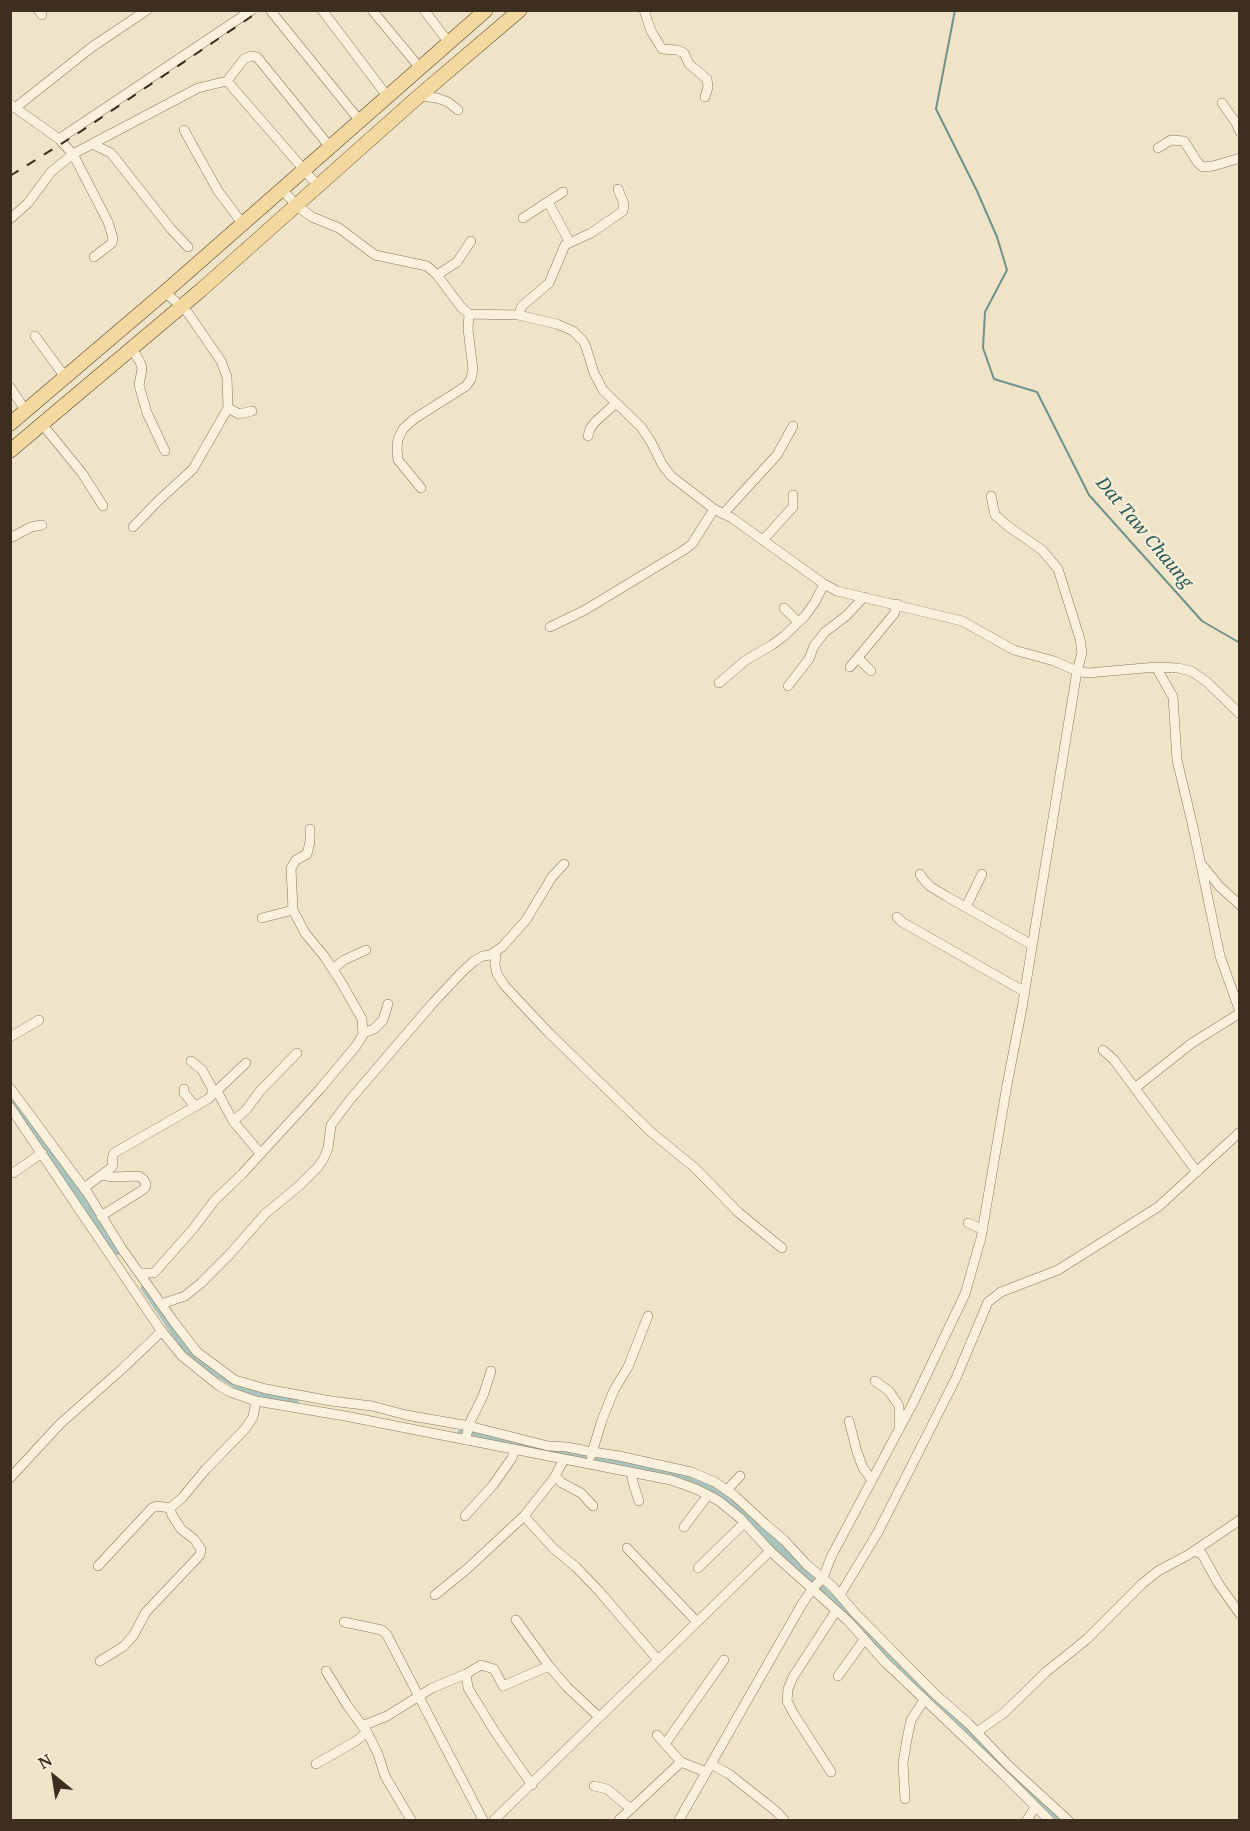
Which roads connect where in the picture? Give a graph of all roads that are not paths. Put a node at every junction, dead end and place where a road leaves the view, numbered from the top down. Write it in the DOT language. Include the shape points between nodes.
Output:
graph roads {
  1 [pos="147,10"];
  2 [pos="252,10"];
  3 [pos="270,10"];
  4 [pos="322,10"];
  5 [pos="372,10"];
  6 [pos="423,10"];
  7 [pos="486,10"];
  8 [pos="520,10"];
  9 [pos="644,10"];
  10 [pos="449,43"];
  11 [pos="420,68"];
  12 [pos="227,81"];
  13 [pos="387,96"];
  14 [pos="419,96"];
  15 [pos="705,97"];
  16 [pos="1222,103"];
  17 [pos="13,106"];
  18 [pos="458,110"];
  19 [pos="360,121"];
  20 [pos="184,130"];
  21 [pos="1239,132"];
  22 [pos="59,139"];
  23 [pos="92,144"];
  24 [pos="330,147"];
  25 [pos="1158,148"];
  26 [pos="73,154"];
  27 [pos="1239,158"];
  28 [pos="303,170"];
  29 [pos="318,186"];
  30 [pos="282,189"];
  31 [pos="618,189"];
  32 [pos="563,192"];
  33 [pos="548,202"];
  34 [pos="297,206"];
  35 [pos="523,218"];
  36 [pos="10,219"];
  37 [pos="242,223"];
  38 [pos="471,241"];
  39 [pos="569,242"];
  40 [pos="188,247"];
  41 [pos="94,257"];
  42 [pos="437,275"];
  43 [pos="165,292"];
  44 [pos="181,307"];
  45 [pos="469,314"];
  46 [pos="518,315"];
  47 [pos="35,336"];
  48 [pos="132,348"];
  49 [pos="65,377"];
  50 [pos="10,387"];
  51 [pos="615,404"];
  52 [pos="228,408"];
  53 [pos="26,411"];
  54 [pos="252,411"];
  55 [pos="10,424"];
  56 [pos="42,424"];
  57 [pos="793,426"];
  58 [pos="588,436"];
  59 [pos="10,451"];
  60 [pos="165,451"];
  61 [pos="421,488"];
  62 [pos="793,495"];
  63 [pos="991,496"];
  64 [pos="103,506"];
  65 [pos="718,511"];
  66 [pos="42,525"];
  67 [pos="134,527"];
  68 [pos="10,538"];
  69 [pos="763,540"];
  70 [pos="824,584"];
  71 [pos="864,597"];
  72 [pos="897,604"];
  73 [pos="784,608"];
  74 [pos="798,622"];
  75 [pos="550,627"];
  76 [pos="858,658"];
  77 [pos="850,667"];
  78 [pos="1156,667"];
  79 [pos="871,671"];
  80 [pos="1077,671"];
  81 [pos="719,683"];
  82 [pos="788,686"];
  83 [pos="1239,714"];
  84 [pos="310,829"];
  85 [pos="1200,863"];
  86 [pos="564,864"];
  87 [pos="921,874"];
  88 [pos="982,874"];
  89 [pos="1239,905"];
  90 [pos="966,907"];
  91 [pos="293,910"];
  92 [pos="897,917"];
  93 [pos="262,918"];
  94 [pos="1032,945"];
  95 [pos="366,950"];
  96 [pos="496,951"];
  97 [pos="333,969"];
  98 [pos="1025,992"];
  99 [pos="388,1004"];
  100 [pos="1239,1012"];
  101 [pos="39,1020"];
  102 [pos="363,1033"];
  103 [pos="10,1037"];
  104 [pos="1103,1050"];
  105 [pos="297,1053"];
  106 [pos="191,1060"];
  107 [pos="246,1062"];
  108 [pos="10,1088"];
  109 [pos="1135,1088"];
  110 [pos="183,1092"];
  111 [pos="215,1093"];
  112 [pos="10,1107"];
  113 [pos="192,1107"];
  114 [pos="233,1121"];
  115 [pos="1239,1132"];
  116 [pos="260,1153"];
  117 [pos="42,1154"];
  118 [pos="1197,1172"];
  119 [pos="13,1173"];
  120 [pos="102,1175"];
  121 [pos="84,1188"];
  122 [pos="101,1216"];
  123 [pos="968,1223"];
  124 [pos="982,1229"];
  125 [pos="114,1247"];
  126 [pos="782,1248"];
  127 [pos="140,1273"];
  128 [pos="161,1304"];
  129 [pos="648,1316"];
  130 [pos="162,1331"];
  131 [pos="491,1371"];
  132 [pos="875,1381"];
  133 [pos="256,1401"];
  134 [pos="849,1421"];
  135 [pos="899,1430"];
  136 [pos="467,1433"];
  137 [pos="515,1449"];
  138 [pos="590,1458"];
  139 [pos="564,1459"];
  140 [pos="631,1473"];
  141 [pos="555,1476"];
  142 [pos="740,1476"];
  143 [pos="10,1478"];
  144 [pos="872,1480"];
  145 [pos="727,1490"];
  146 [pos="708,1495"];
  147 [pos="639,1501"];
  148 [pos="593,1506"];
  149 [pos="170,1508"];
  150 [pos="465,1516"];
  151 [pos="524,1516"];
  152 [pos="1239,1520"];
  153 [pos="744,1523"];
  154 [pos="684,1527"];
  155 [pos="627,1548"];
  156 [pos="770,1551"];
  157 [pos="1194,1551"];
  158 [pos="98,1566"];
  159 [pos="698,1568"];
  160 [pos="817,1584"];
  161 [pos="435,1595"];
  162 [pos="840,1595"];
  163 [pos="836,1611"];
  164 [pos="1239,1614"];
  165 [pos="516,1620"];
  166 [pos="344,1622"];
  167 [pos="697,1622"];
  168 [pos="861,1644"];
  169 [pos="658,1660"];
  170 [pos="724,1660"];
  171 [pos="100,1661"];
  172 [pos="549,1666"];
  173 [pos="326,1671"];
  174 [pos="466,1674"];
  175 [pos="838,1676"];
  176 [pos="419,1697"];
  177 [pos="924,1700"];
  178 [pos="599,1717"];
  179 [pos="364,1729"];
  180 [pos="977,1732"];
  181 [pos="657,1735"];
  182 [pos="665,1744"];
  183 [pos="681,1762"];
  184 [pos="316,1764"];
  185 [pos="708,1768"];
  186 [pos="831,1772"];
  187 [pos="531,1785"];
  188 [pos="594,1786"];
  189 [pos="905,1799"];
  190 [pos="1035,1807"];
  191 [pos="631,1809"];
  192 [pos="411,1821"];
  193 [pos="483,1821"];
  194 [pos="494,1821"];
  195 [pos="619,1821"];
  196 [pos="679,1821"];
  197 [pos="784,1821"];
  198 [pos="1027,1821"];
  199 [pos="1049,1821"];
  200 [pos="1068,1821"];
  1 -- 17 [label="street"];
  2 -- 22 [label="street"];
  3 -- 19 [label="street"];
  4 -- 13 [label="street"];
  5 -- 11 [label="street"];
  6 -- 10 [label="street"];
  7 -- 10 [label="main road"];
  8 -- 14 [label="main road"];
  9 -- 15 [label="street" via="662,49 684,53 689,64 706,79"];
  10 -- 11 [label="main road"];
  11 -- 13 [label="main road"];
  12 -- 23 [label="street" via="198,88"];
  12 -- 24 [label="street" via="244,59 256,57"];
  12 -- 28 [label="street"];
  13 -- 19 [label="main road"];
  14 -- 18 [label="street" via="437,98"];
  14 -- 29 [label="main road"];
  16 -- 21 [label="street"];
  17 -- 22 [label="street"];
  19 -- 24 [label="main road"];
  20 -- 37 [label="street"];
  22 -- 26 [label="street"];
  23 -- 26 [label="street"];
  23 -- 40 [label="street" via="111,153"];
  24 -- 28 [label="main road"];
  25 -- 27 [label="street" via="1171,140 1184,141 1203,166"];
  26 -- 36 [label="street" via="51,172 28,203"];
  26 -- 41 [label="street" via="113,238"];
  28 -- 29 [label="street"];
  28 -- 30 [label="main road"];
  29 -- 34 [label="main road"];
  30 -- 34 [label="street"];
  30 -- 37 [label="main road"];
  31 -- 39 [label="street" via="623,211 591,233"];
  32 -- 33 [label="street"];
  33 -- 35 [label="street"];
  33 -- 39 [label="street"];
  34 -- 42 [label="street" via="339,228 375,255 418,263"];
  34 -- 44 [label="main road"];
  37 -- 43 [label="main road"];
  38 -- 42 [label="street" via="457,262"];
  39 -- 46 [label="street" via="564,244 549,283 522,306"];
  42 -- 45 [label="street"];
  43 -- 44 [label="street"];
  43 -- 49 [label="main road"];
  44 -- 48 [label="main road"];
  44 -- 52 [label="street" via="225,369"];
  45 -- 46 [label="street"];
  45 -- 61 [label="street" via="474,369 471,379 414,419 398,439 398,460"];
  46 -- 51 [label="street" via="573,331 583,341 594,373"];
  47 -- 49 [label="street"];
  48 -- 56 [label="main road"];
  48 -- 60 [label="street" via="141,364 139,385 147,413"];
  49 -- 53 [label="main road"];
  50 -- 53 [label="street"];
  51 -- 58 [label="street" via="595,422"];
  51 -- 65 [label="street" via="641,427 671,476"];
  52 -- 54 [label="street" via="239,414"];
  52 -- 67 [label="street" via="193,469"];
  53 -- 55 [label="main road"];
  56 -- 59 [label="main road"];
  56 -- 64 [label="street"];
  57 -- 65 [label="street" via="777,456"];
  62 -- 69 [label="street" via="793,507"];
  63 -- 80 [label="street" via="995,515 1042,550 1058,569 1080,639 1082,653"];
  65 -- 69 [label="street"];
  65 -- 75 [label="street" via="684,550"];
  66 -- 68 [label="street"];
  69 -- 70 [label="street"];
  70 -- 71 [label="street"];
  70 -- 74 [label="street"];
  71 -- 72 [label="street"];
  71 -- 82 [label="street" via="825,632"];
  72 -- 76 [label="street" via="894,614"];
  72 -- 80 [label="street" via="962,621 1014,650"];
  73 -- 74 [label="street"];
  74 -- 81 [label="street"];
  76 -- 77 [label="street"];
  76 -- 79 [label="street"];
  78 -- 80 [label="street"];
  78 -- 83 [label="street" via="1191,671"];
  78 -- 85 [label="street" via="1173,697 1177,760"];
  80 -- 94 [label="street"];
  84 -- 91 [label="street" via="309,851 291,868"];
  85 -- 89 [label="street"];
  85 -- 100 [label="street" via="1220,956"];
  86 -- 96 [label="street" via="552,876 526,920"];
  87 -- 90 [label="street" via="931,886"];
  88 -- 90 [label="street"];
  90 -- 94 [label="street"];
  91 -- 93 [label="street"];
  91 -- 97 [label="street"];
  92 -- 98 [label="street"];
  94 -- 98 [label="street"];
  95 -- 97 [label="street"];
  96 -- 126 [label="street" via="497,974 548,1032 739,1214"];
  96 -- 128 [label="street" via="474,961 461,973 349,1101 331,1125 328,1148 318,1167 265,1214 201,1283 184,1296"];
  97 -- 102 [label="street" via="362,1019"];
  98 -- 124 [label="street"];
  99 -- 102 [label="street" via="383,1020"];
  100 -- 109 [label="street"];
  101 -- 103 [label="street"];
  102 -- 116 [label="street" via="320,1089"];
  104 -- 109 [label="street"];
  105 -- 114 [label="street"];
  106 -- 111 [label="street" via="202,1070"];
  107 -- 111 [label="street"];
  108 -- 121 [label="street"];
  109 -- 118 [label="street"];
  110 -- 113 [label="street"];
  111 -- 113 [label="street"];
  111 -- 114 [label="street"];
  112 -- 117 [label="street"];
  113 -- 120 [label="street" via="114,1153 112,1167"];
  114 -- 116 [label="street"];
  115 -- 118 [label="street"];
  116 -- 127 [label="street" via="154,1273"];
  117 -- 119 [label="street"];
  117 -- 125 [label="street"];
  118 -- 162 [label="street" via="1158,1207 1058,1270 1001,1292 988,1302 956,1378 878,1532"];
  120 -- 121 [label="street"];
  120 -- 122 [label="street" via="139,1176 146,1184"];
  121 -- 122 [label="street"];
  122 -- 125 [label="street"];
  123 -- 124 [label="street"];
  124 -- 135 [label="street" via="965,1294"];
  125 -- 127 [label="street"];
  125 -- 130 [label="street"];
  127 -- 128 [label="street"];
  128 -- 136 [label="street" via="197,1352 235,1380 266,1389 372,1406"];
  129 -- 138 [label="street" via="628,1367 614,1390"];
  130 -- 133 [label="street" via="205,1376"];
  130 -- 143 [label="street" via="60,1424"];
  131 -- 136 [label="street"];
  132 -- 135 [label="street" via="889,1391 899,1406"];
  133 -- 136 [label="street"];
  133 -- 149 [label="street" via="253,1418 245,1429"];
  134 -- 144 [label="street" via="856,1452"];
  135 -- 144 [label="street"];
  136 -- 137 [label="street"];
  136 -- 138 [label="street" via="567,1446"];
  137 -- 139 [label="street"];
  137 -- 150 [label="street" via="493,1485"];
  138 -- 139 [label="street"];
  138 -- 140 [label="street"];
  138 -- 145 [label="street" via="619,1456 691,1472"];
  139 -- 141 [label="street"];
  140 -- 146 [label="street" via="671,1480"];
  140 -- 147 [label="street"];
  141 -- 148 [label="street"];
  141 -- 151 [label="street"];
  142 -- 145 [label="street"];
  144 -- 160 [label="street"];
  145 -- 160 [label="street" via="784,1540 806,1564"];
  146 -- 153 [label="street"];
  146 -- 154 [label="street"];
  149 -- 158 [label="street" via="152,1508"];
  149 -- 171 [label="street" via="181,1528 194,1539 200,1555 146,1612 124,1646"];
  151 -- 161 [label="street"];
  151 -- 169 [label="street" via="599,1591"];
  152 -- 157 [label="street"];
  153 -- 156 [label="street"];
  153 -- 159 [label="street"];
  155 -- 167 [label="street"];
  156 -- 160 [label="street"];
  156 -- 167 [label="street"];
  157 -- 164 [label="street" via="1202,1554"];
  157 -- 180 [label="street" via="1142,1584 1087,1639"];
  160 -- 162 [label="street"];
  160 -- 163 [label="street"];
  160 -- 185 [label="street"];
  162 -- 180 [label="street" via="896,1656"];
  163 -- 168 [label="street" via="851,1625"];
  163 -- 186 [label="street" via="793,1677 787,1701"];
  165 -- 172 [label="street"];
  166 -- 176 [label="street" via="382,1630 387,1635"];
  167 -- 169 [label="street"];
  168 -- 175 [label="street"];
  168 -- 177 [label="street"];
  169 -- 178 [label="street"];
  170 -- 182 [label="street"];
  172 -- 174 [label="street" via="503,1686 494,1669 481,1665"];
  172 -- 178 [label="street"];
  173 -- 179 [label="street"];
  174 -- 176 [label="street"];
  174 -- 187 [label="street" via="468,1688"];
  176 -- 179 [label="street"];
  176 -- 193 [label="street"];
  177 -- 189 [label="street" via="911,1720 907,1739 903,1763"];
  177 -- 190 [label="street"];
  178 -- 187 [label="street"];
  179 -- 184 [label="street"];
  179 -- 192 [label="street"];
  180 -- 200 [label="street"];
  181 -- 182 [label="street"];
  182 -- 183 [label="street"];
  183 -- 185 [label="street"];
  183 -- 191 [label="street"];
  185 -- 196 [label="street"];
  185 -- 197 [label="street" via="729,1774"];
  187 -- 194 [label="street"];
  188 -- 191 [label="street" via="607,1789"];
  190 -- 198 [label="street"];
  190 -- 199 [label="street"];
  191 -- 195 [label="street"];
}
